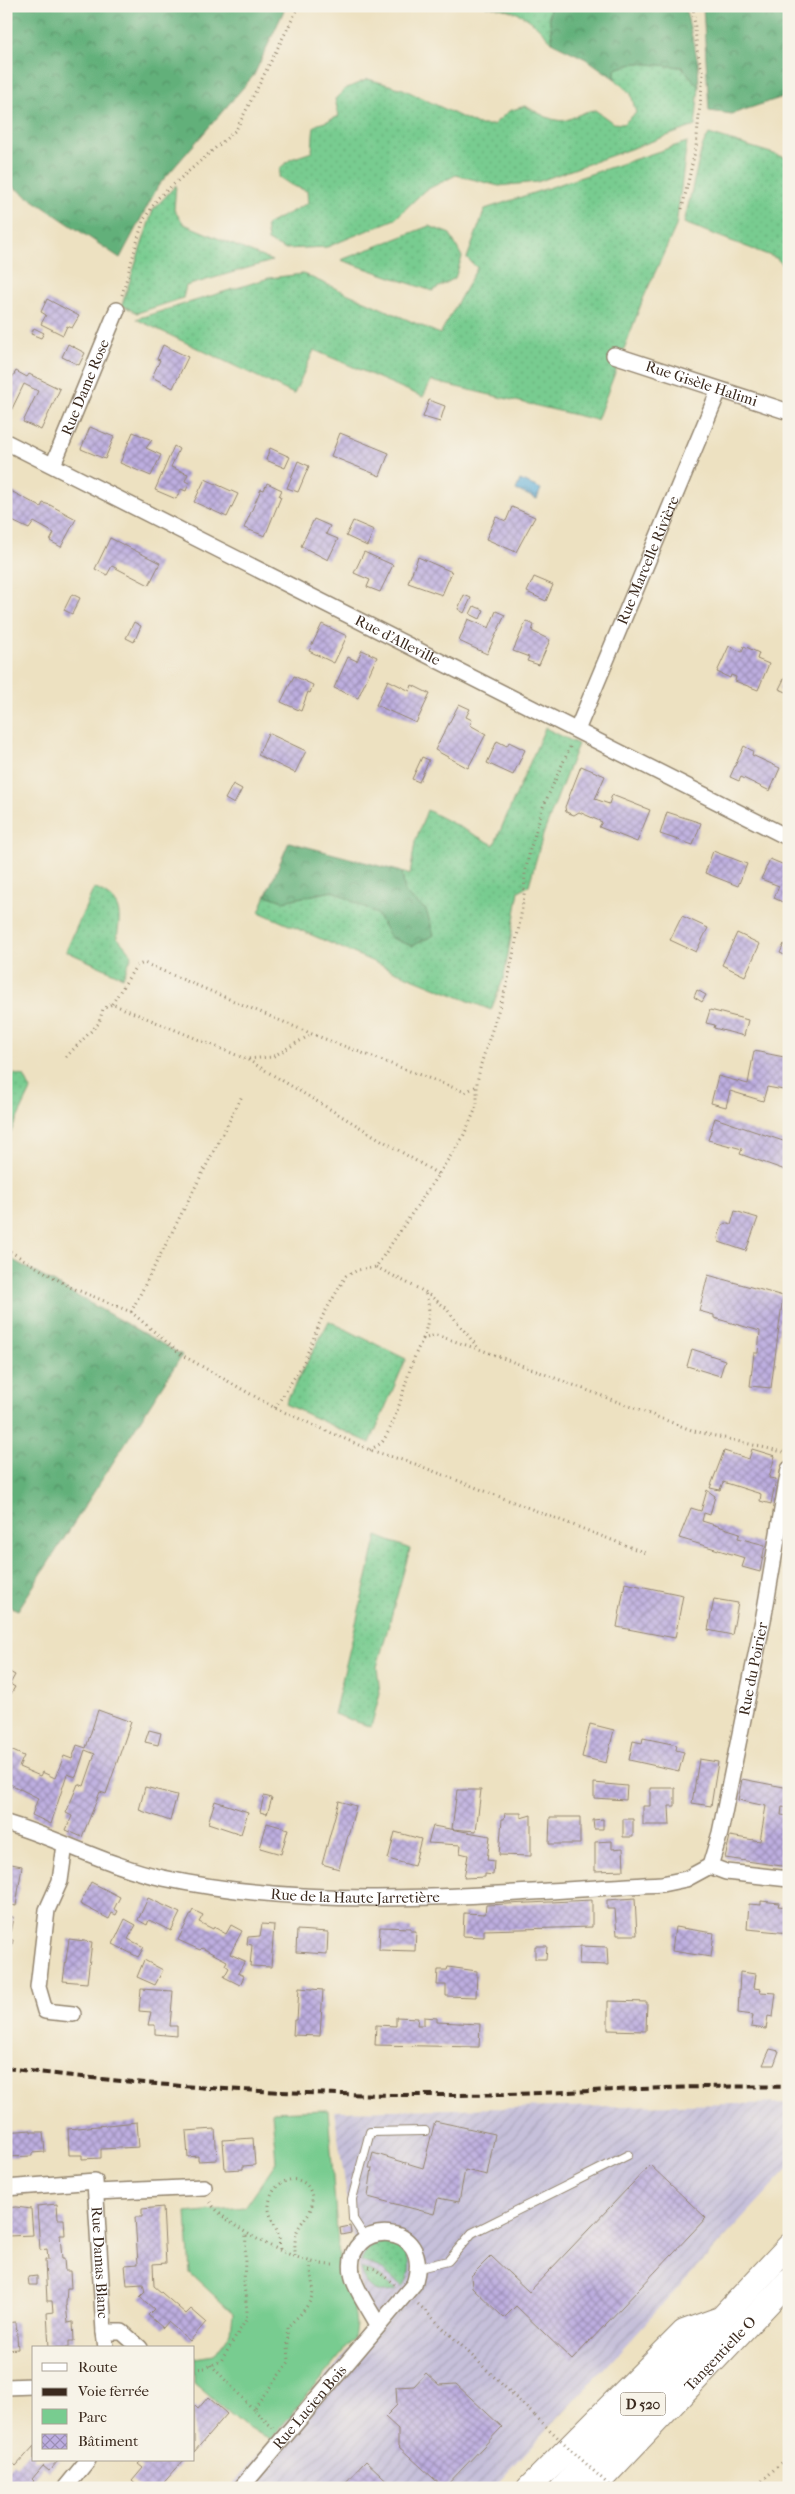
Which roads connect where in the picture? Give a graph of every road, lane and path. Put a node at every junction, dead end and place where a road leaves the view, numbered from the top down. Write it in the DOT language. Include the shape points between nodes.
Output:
graph roads {
  1 [pos="299,6"];
  2 [pos="693,6"];
  3 [pos="682,209"];
  4 [pos="117,310"];
  5 [pos="614,355"];
  6 [pos="719,390"];
  7 [pos="789,412"];
  8 [pos="6,442"];
  9 [pos="53,465"];
  10 [pos="577,730"];
  11 [pos="789,838"];
  12 [pos="112,1004"];
  13 [pos="312,1034"];
  14 [pos="66,1057"];
  15 [pos="246,1059"];
  16 [pos="477,1086"];
  17 [pos="242,1096"];
  18 [pos="438,1174"];
  19 [pos="6,1249"];
  20 [pos="376,1267"];
  21 [pos="425,1292"];
  22 [pos="131,1312"];
  23 [pos="423,1339"];
  24 [pos="479,1349"];
  25 [pos="275,1408"];
  26 [pos="370,1450"];
  27 [pos="789,1454"];
  28 [pos="789,1469"];
  29 [pos="648,1554"];
  30 [pos="6,1823"];
  31 [pos="65,1845"];
  32 [pos="710,1866"];
  33 [pos="789,1879"];
  34 [pos="73,2014"];
  35 [pos="425,2131"];
  36 [pos="628,2155"];
  37 [pos="204,2187"];
  38 [pos="6,2188"];
  39 [pos="96,2192"];
  40 [pos="246,2234"];
  41 [pos="366,2239"];
  42 [pos="789,2246"];
  43 [pos="280,2249"];
  44 [pos="295,2256"];
  45 [pos="310,2262"];
  46 [pos="352,2264"];
  47 [pos="419,2268"];
  48 [pos="789,2281"];
  49 [pos="406,2294"];
  50 [pos="720,2318"];
  51 [pos="378,2325"];
  52 [pos="104,2332"];
  53 [pos="106,2346"];
  54 [pos="138,2346"];
  55 [pos="212,2365"];
  56 [pos="195,2369"];
  57 [pos="32,2386"];
  58 [pos="6,2387"];
  59 [pos="253,2409"];
  60 [pos="284,2438"];
  61 [pos="630,2448"];
  62 [pos="789,2455"];
  63 [pos="86,2462"];
  64 [pos="65,2488"];
  65 [pos="241,2488"];
  66 [pos="529,2488"];
  67 [pos="563,2488"];
  68 [pos="593,2488"];
  69 [pos="610,2488"];
  70 [pos="755,2488"];
  1 -- 4 [label="path" via="236,130 158,198 143,221"];
  2 -- 3 [label="path" via="703,74 696,147"];
  4 -- 9 [label="street, Rue Dame Rose"];
  5 -- 6 [label="street, Rue Gisèle Halimi"];
  6 -- 7 [label="street, Rue Gisèle Halimi"];
  6 -- 10 [label="street, Rue Marcelle Rivière"];
  8 -- 9 [label="street, Rue d'Alleville"];
  9 -- 10 [label="street, Rue d'Alleville"];
  10 -- 11 [label="street, Rue d'Alleville"];
  10 -- 16 [label="path" via="543,807 530,850 520,927"];
  12 -- 13 [label="path" via="136,966 144,963"];
  12 -- 14 [label="path" via="103,1009 99,1022"];
  12 -- 15 [label="path"];
  13 -- 15 [label="path" via="272,1057"];
  13 -- 16 [label="path" via="466,1092"];
  15 -- 18 [label="path"];
  16 -- 18 [label="path" via="478,1106 473,1119"];
  17 -- 22 [label="path"];
  18 -- 20 [label="path"];
  19 -- 22 [label="path" via="70,1287"];
  20 -- 21 [label="path"];
  20 -- 25 [label="path" via="346,1276 322,1317 303,1364"];
  21 -- 23 [label="path" via="430,1305"];
  21 -- 24 [label="path" via="445,1307"];
  22 -- 25 [label="path" via="182,1355"];
  23 -- 24 [label="path" via="436,1335"];
  23 -- 26 [label="path" via="415,1353 390,1426 382,1442"];
  24 -- 27 [label="path" via="694,1431"];
  25 -- 26 [label="path"];
  26 -- 29 [label="path" via="424,1467"];
  28 -- 32 [label="street, Rue du Poirier" via="764,1615 720,1833"];
  30 -- 31 [label="street, Rue de la Haute Jarretière"];
  31 -- 32 [label="street, Rue de la Haute Jarretière" via="163,1878 218,1887 363,1898 662,1884 686,1879"];
  31 -- 34 [label="street" via="60,1881 47,1910 38,1987 45,2011"];
  32 -- 33 [label="street" via="726,1872"];
  35 -- 41 [label="lane" via="370,2132 352,2200 353,2219"];
  36 -- 47 [label="lane" via="472,2233 448,2261"];
  37 -- 39 [label="street, Rue Damas Blanc"];
  37 -- 40 [label="path" via="211,2204"];
  38 -- 39 [label="street, Rue Damas Blanc" via="96,2181"];
  39 -- 52 [label="street, Rue Damas Blanc"];
  40 -- 43 [label="path"];
  40 -- 55 [label="path" via="246,2320 222,2361"];
  41 -- 46 [label="street" via="360,2243"];
  41 -- 47 [label="street" via="375,2233 394,2234 409,2243 418,2255"];
  42 -- 50 [label="main road, D 520"];
  43 -- 44 [label="path"];
  43 -- 44 [label="path" via="269,2206 280,2183 296,2179 305,2184 311,2193 312,2203 296,2235"];
  44 -- 45 [label="path"];
  45 -- 46 [label="path" via="325,2266"];
  45 -- 59 [label="path" via="314,2283 312,2297 304,2312 287,2327 289,2362"];
  46 -- 49 [label="path" via="375,2269"];
  46 -- 51 [label="street" via="352,2274"];
  47 -- 49 [label="street, Rue Lucien Bois" via="414,2284"];
  48 -- 61 [label="main road, Tangentielle O / D 520"];
  49 -- 51 [label="street, Rue Lucien Bois"];
  49 -- 69 [label="path, bridge"];
  50 -- 66 [label="main road" via="684,2332"];
  50 -- 67 [label="main road, Tangentielle O / D 520" via="633,2416"];
  51 -- 60 [label="street, Rue Lucien Bois"];
  52 -- 53 [label="street, Rue Damas Blanc"];
  52 -- 54 [label="street, Rue Damas Blanc" via="122,2332"];
  55 -- 56 [label="path"];
  55 -- 59 [label="path"];
  57 -- 58 [label="street"];
  59 -- 60 [label="path"];
  60 -- 65 [label="street, Rue Lucien Bois"];
  61 -- 68 [label="main road, D 520"];
  61 -- 69 [label="main road"];
  62 -- 70 [label="path"];
  63 -- 64 [label="street"];
}
